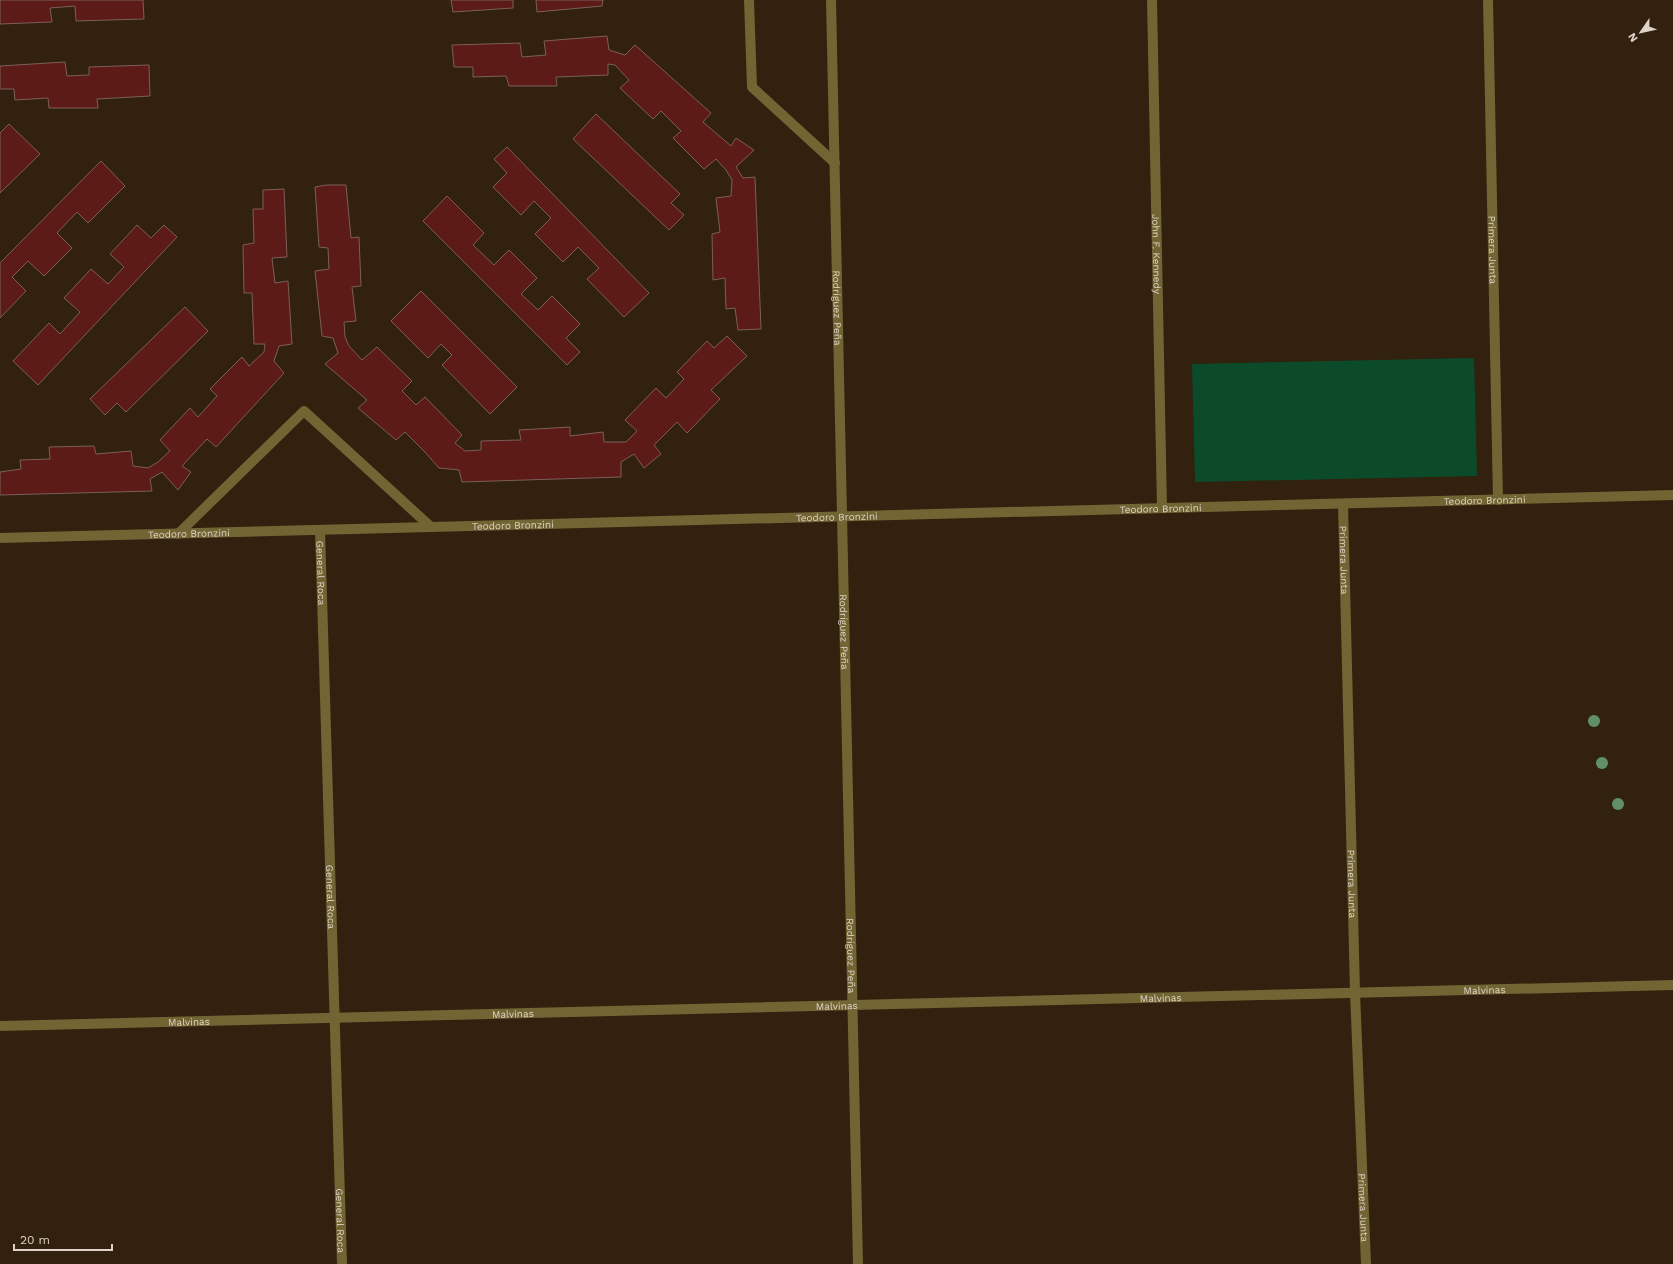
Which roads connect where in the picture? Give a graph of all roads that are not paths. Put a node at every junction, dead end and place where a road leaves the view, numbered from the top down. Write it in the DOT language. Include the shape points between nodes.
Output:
graph roads {
  1 [pos="749,0"];
  2 [pos="831,0"];
  3 [pos="1152,0"];
  4 [pos="1488,0"];
  5 [pos="834,163"];
  6 [pos="1673,495"];
  7 [pos="1498,500"];
  8 [pos="1343,504"];
  9 [pos="1162,508"];
  10 [pos="842,516"];
  11 [pos="431,527"];
  12 [pos="320,530"];
  13 [pos="178,534"];
  14 [pos="0,538"];
  15 [pos="1673,985"];
  16 [pos="1355,992"];
  17 [pos="853,1006"];
  18 [pos="334,1019"];
  19 [pos="0,1026"];
  20 [pos="342,1264"];
  21 [pos="858,1264"];
  22 [pos="1366,1264"];
  1 -- 5 [label="street" via="752,86"];
  2 -- 5 [label="street, Rodríguez Peña"];
  3 -- 9 [label="street, John F. Kennedy"];
  4 -- 7 [label="street, Primera Junta"];
  5 -- 10 [label="street, Rodríguez Peña"];
  6 -- 7 [label="street, Teodoro Bronzini"];
  7 -- 8 [label="street, Teodoro Bronzini"];
  8 -- 9 [label="street, Teodoro Bronzini"];
  8 -- 16 [label="street, Primera Junta"];
  9 -- 10 [label="street, Teodoro Bronzini"];
  10 -- 11 [label="street, Teodoro Bronzini"];
  10 -- 17 [label="street, Rodríguez Peña"];
  11 -- 12 [label="street, Teodoro Bronzini"];
  11 -- 13 [label="street" via="304,410"];
  12 -- 13 [label="street, Teodoro Bronzini"];
  12 -- 18 [label="street, General Roca"];
  13 -- 14 [label="street, Teodoro Bronzini"];
  15 -- 16 [label="street, Malvinas"];
  16 -- 17 [label="street, Malvinas"];
  16 -- 22 [label="street, Primera Junta"];
  17 -- 18 [label="street, Malvinas"];
  17 -- 21 [label="street, Rodríguez Peña"];
  18 -- 19 [label="street, Malvinas"];
  18 -- 20 [label="street, General Roca"];
}
